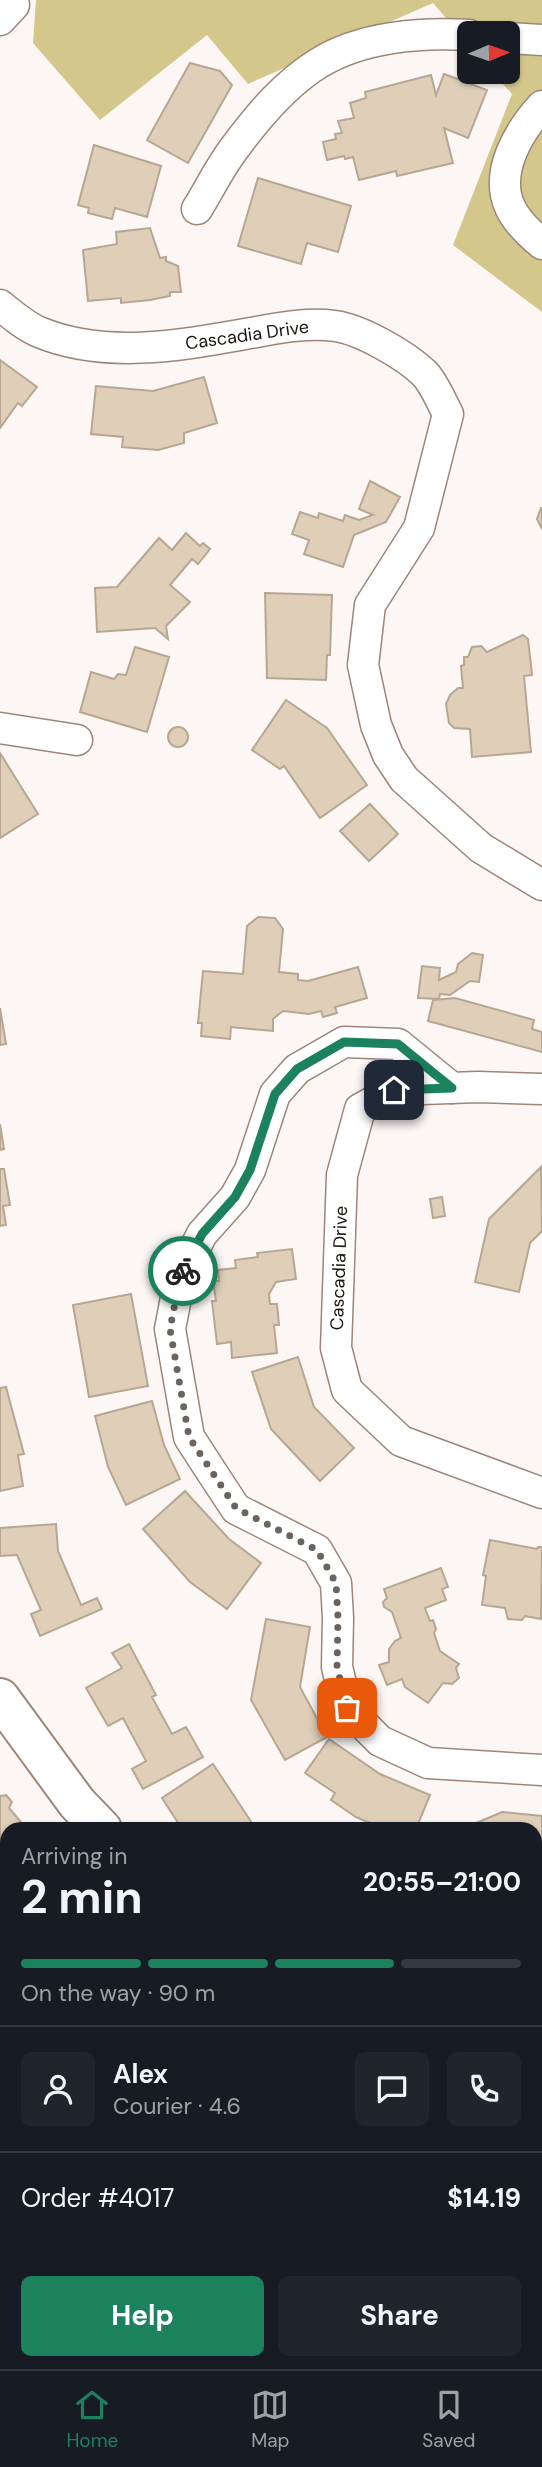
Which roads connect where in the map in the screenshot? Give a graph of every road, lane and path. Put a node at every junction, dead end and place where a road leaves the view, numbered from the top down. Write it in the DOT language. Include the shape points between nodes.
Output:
graph roads {
  1 [pos="457,35"];
  2 [pos="520,39"];
  3 [pos="542,40"];
  4 [pos="542,106"];
  5 [pos="197,209"];
  6 [pos="542,244"];
  7 [pos="0,305"];
  8 [pos="0,728"];
  9 [pos="77,740"];
  10 [pos="542,885"];
  11 [pos="452,1088"];
  12 [pos="542,1089"];
  13 [pos="542,1493"];
  14 [pos="0,1698"];
  15 [pos="542,1770"];
  16 [pos="96,1822"];
  1 -- 5 [label="street" via="407,36 360,45 319,62 283,90 236,146"];
  2 -- 3 [label="street"];
  4 -- 6 [label="street" via="515,143 506,187 509,205"];
  7 -- 10 [label="street, Cascadia Drive" via="38,332 104,347 214,340 300,325 336,326 375,340 425,374 448,414 419,528 370,605 363,665 376,725 404,779 481,848"];
  8 -- 9 [label="street"];
  11 -- 12 [label="street, Cascadia Drive"];
  11 -- 13 [label="street, Cascadia Drive" via="394,1090 360,1109 342,1175 336,1348 347,1390 401,1441"];
  11 -- 15 [label="street" via="398,1044 344,1042 297,1069 275,1094 250,1170 235,1197 202,1234 180,1277 170,1329 189,1437 211,1471 236,1508 317,1550 336,1583 337,1667 347,1708 380,1741 428,1763"];
  14 -- 16 [label="main road"];
}
